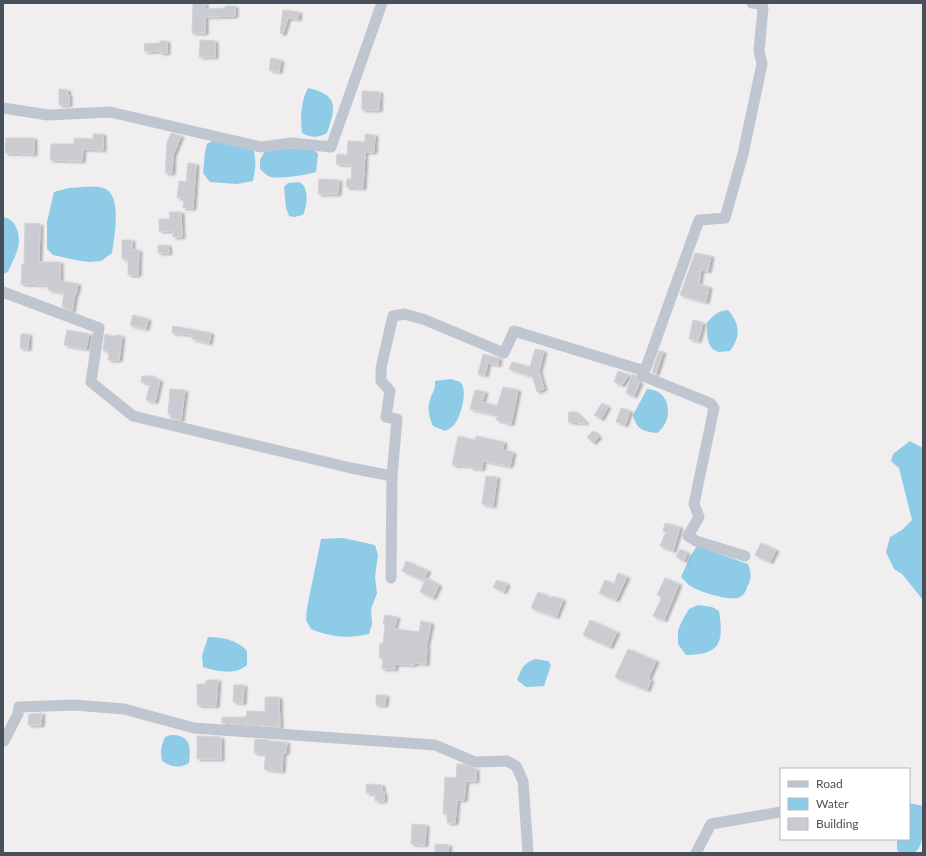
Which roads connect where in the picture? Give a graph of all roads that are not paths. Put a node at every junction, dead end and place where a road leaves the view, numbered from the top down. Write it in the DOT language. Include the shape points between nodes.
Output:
graph roads {
  1 [pos="382,3"];
  2 [pos="752,3"];
  3 [pos="3,108"];
  4 [pos="3,292"];
  5 [pos="645,371"];
  6 [pos="392,476"];
  7 [pos="745,556"];
  8 [pos="391,578"];
  9 [pos="3,740"];
  10 [pos="780,812"];
  11 [pos="528,853"];
  12 [pos="696,853"];
  1 -- 3 [label="street" via="331,146 292,143 261,147 110,112 48,115"];
  2 -- 5 [label="street" via="761,4 763,8 760,51 762,64 743,154 725,218 699,220"];
  4 -- 6 [label="street" via="99,328 91,382 133,416"];
  5 -- 6 [label="street" via="514,331 504,353 423,319 404,314 393,316 381,368 381,381 390,391 386,417 397,419"];
  5 -- 7 [label="street" via="643,376 710,403 714,408 694,504 699,517 688,536 696,541"];
  6 -- 8 [label="street"];
  9 -- 11 [label="street" via="18,714 19,707 74,705 124,709 194,728 435,744 475,762 507,761 516,766 523,781"];
  10 -- 12 [label="street" via="711,824"];
}
